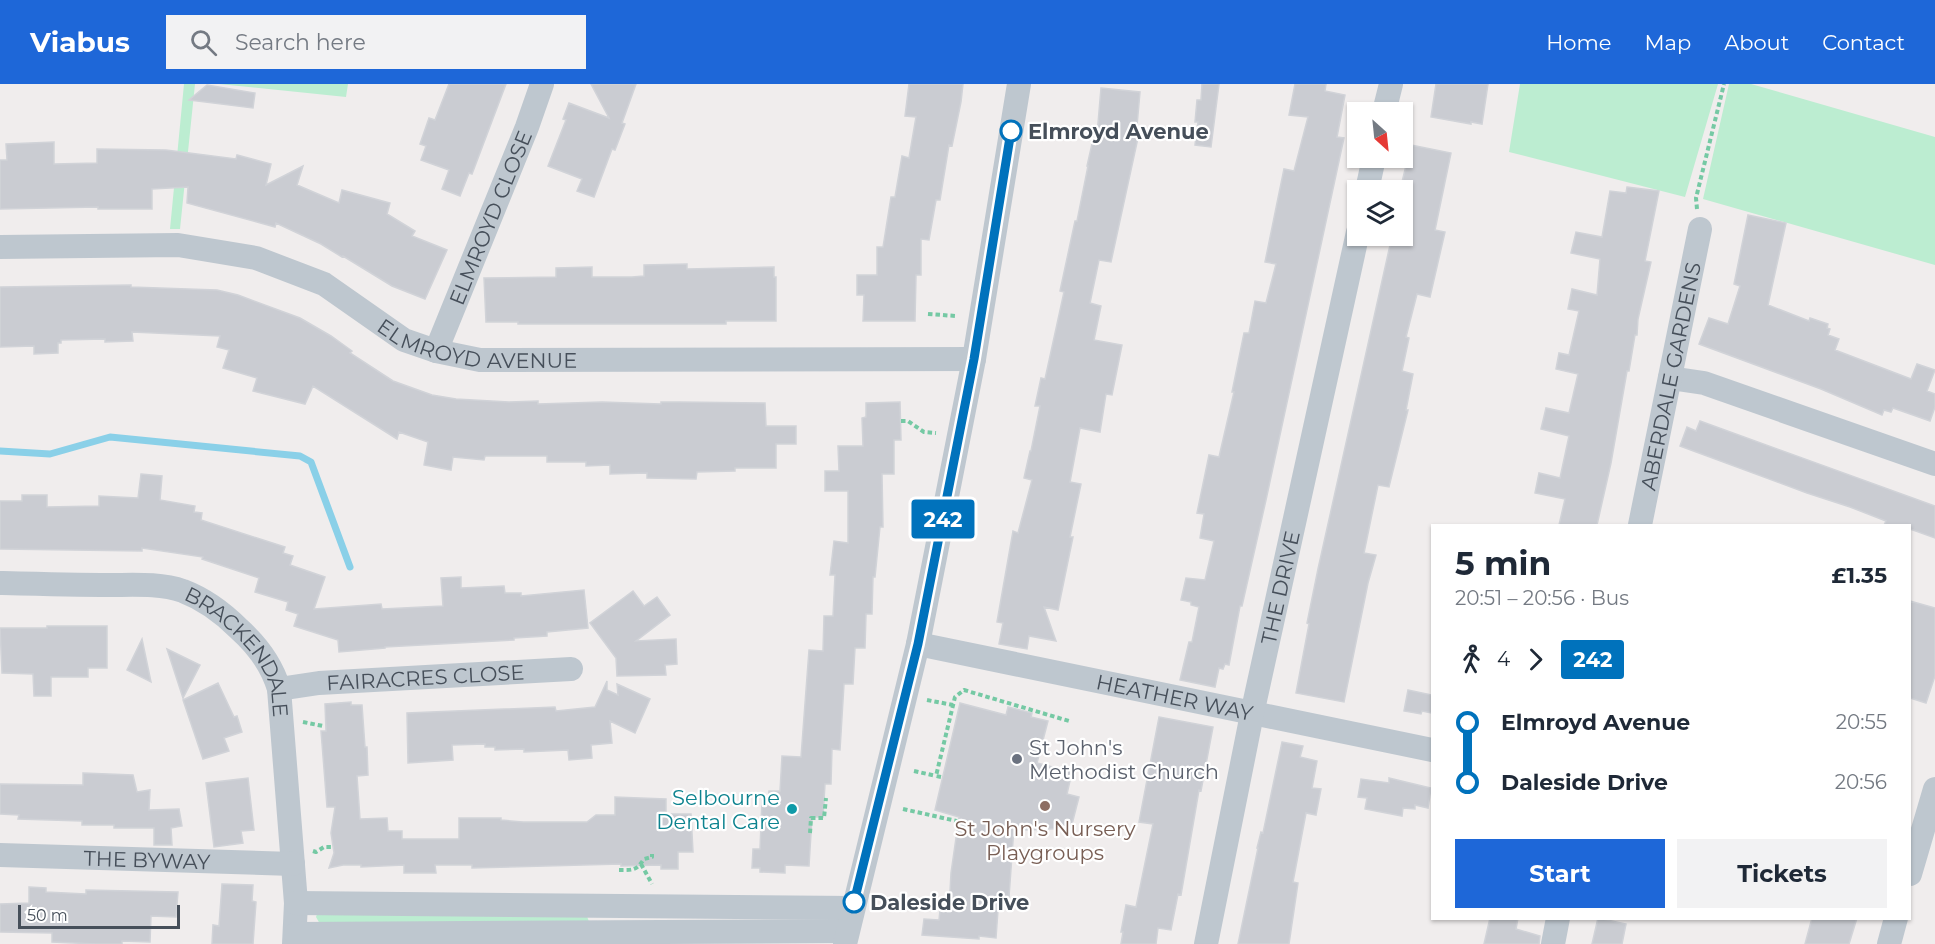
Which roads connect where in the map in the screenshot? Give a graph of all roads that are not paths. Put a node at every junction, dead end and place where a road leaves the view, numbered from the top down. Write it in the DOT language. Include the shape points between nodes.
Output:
graph roads {
  1 [pos="542,84"];
  2 [pos="1019,84"];
  3 [pos="1391,84"];
  4 [pos="1386,102"];
  5 [pos="1700,229"];
  6 [pos="1355,246"];
  7 [pos="0,247"];
  8 [pos="436,351"];
  9 [pos="974,359"];
  10 [pos="1670,378"];
  11 [pos="1935,464"];
  12 [pos="1640,524"];
  13 [pos="0,584"];
  14 [pos="918,644"];
  15 [pos="571,669"];
  16 [pos="279,689"];
  17 [pos="1252,714"];
  18 [pos="1431,750"];
  19 [pos="1935,789"];
  20 [pos="0,855"];
  21 [pos="294,864"];
  22 [pos="1911,871"];
  23 [pos="296,903"];
  24 [pos="853,908"];
  25 [pos="1558,920"];
  26 [pos="1895,920"];
  27 [pos="846,938"];
  28 [pos="295,939"];
  29 [pos="1206,944"];
  30 [pos="1552,944"];
  31 [pos="1889,944"];
  1 -- 8 [label="street, ELMROYD CLOSE"];
  2 -- 9 [label="street"];
  3 -- 4 [label="street"];
  5 -- 10 [label="street, ABERDALE GARDENS"];
  6 -- 17 [label="street, THE DRIVE"];
  7 -- 8 [label="street, ELMROYD AVENUE" via="178,245 256,258 324,284 404,340"];
  8 -- 9 [label="street, ELMROYD AVENUE" via="480,360"];
  9 -- 14 [label="street"];
  10 -- 11 [label="street" via="1704,383"];
  10 -- 12 [label="street, ABERDALE GARDENS"];
  13 -- 16 [label="street, BRACKENDALE" via="150,585 180,590 228,618 249,638 275,673"];
  14 -- 17 [label="street, HEATHER WAY"];
  14 -- 24 [label="street"];
  15 -- 16 [label="street, FAIRACRES CLOSE"];
  16 -- 21 [label="street, BRACKENDALE"];
  17 -- 18 [label="street, HEATHER WAY"];
  17 -- 29 [label="street, THE DRIVE"];
  19 -- 22 [label="street"];
  20 -- 21 [label="street, THE BYWAY"];
  21 -- 23 [label="street, BRACKENDALE"];
  23 -- 24 [label="street"];
  23 -- 28 [label="street, BRACKENDALE"];
  24 -- 27 [label="street"];
  25 -- 30 [label="street"];
  26 -- 31 [label="street"];
  27 -- 28 [label="street"];
}
